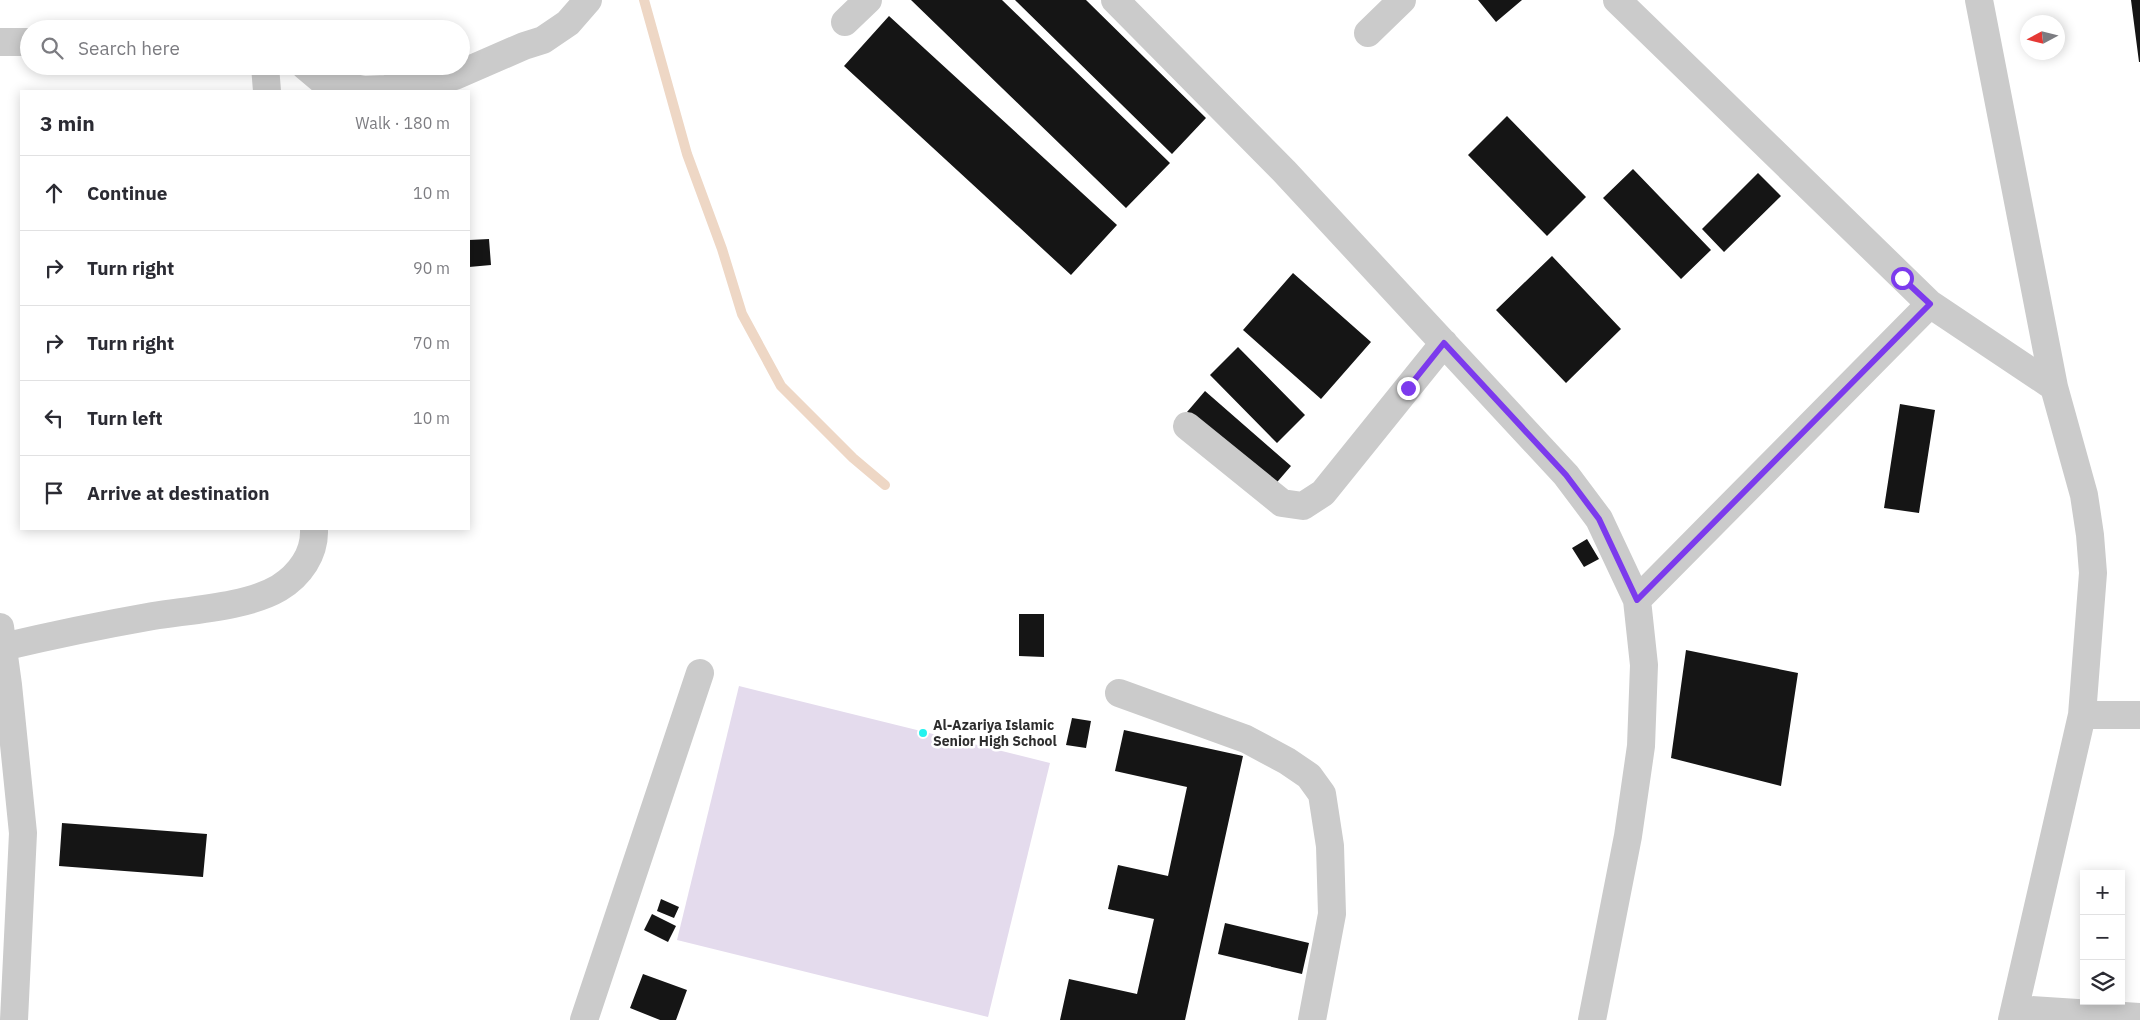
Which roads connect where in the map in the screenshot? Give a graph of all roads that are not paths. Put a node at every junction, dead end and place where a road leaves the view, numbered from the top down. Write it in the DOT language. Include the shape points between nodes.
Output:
graph roads {
  1 [pos="588,0"];
  2 [pos="868,0"];
  3 [pos="1115,0"];
  4 [pos="1402,0"];
  5 [pos="1978,0"];
  6 [pos="1622,2"];
  7 [pos="845,22"];
  8 [pos="1368,33"];
  9 [pos="0,42"];
  10 [pos="20,42"];
  11 [pos="470,69"];
  12 [pos="265,75"];
  13 [pos="316,75"];
  14 [pos="457,75"];
  15 [pos="267,90"];
  16 [pos="364,90"];
  17 [pos="364,90"];
  18 [pos="1930,304"];
  19 [pos="1444,343"];
  20 [pos="2054,387"];
  21 [pos="1187,426"];
  22 [pos="314,530"];
  23 [pos="1637,600"];
  24 [pos="2,637"];
  25 [pos="700,673"];
  26 [pos="1119,693"];
  27 [pos="2082,715"];
  28 [pos="2140,715"];
  29 [pos="2013,1014"];
  30 [pos="2140,1017"];
  31 [pos="14,1020"];
  32 [pos="584,1020"];
  33 [pos="1312,1020"];
  34 [pos="1592,1020"];
  1 -- 11 [label="street" via="568,23 544,40"];
  2 -- 7 [label="street"];
  3 -- 19 [label="street" via="1284,171"];
  4 -- 8 [label="street"];
  5 -- 20 [label="street"];
  6 -- 18 [label="street"];
  9 -- 10 [label="street"];
  12 -- 15 [label="street"];
  13 -- 16 [label="street" via="324,82"];
  14 -- 17 [label="street" via="386,89"];
  18 -- 20 [label="street"];
  18 -- 23 [label="street"];
  19 -- 21 [label="street" via="1323,493 1303,506 1282,503"];
  19 -- 23 [label="street" via="1566,475 1599,519"];
  20 -- 27 [label="street" via="2084,495 2090,535 2093,573"];
  22 -- 24 [label="street" via="307,562 294,577 278,589 243,602"];
  23 -- 34 [label="street" via="1644,665 1641,746 1628,836"];
  24 -- 31 [label="street" via="23,833"];
  25 -- 32 [label="street"];
  26 -- 33 [label="street" via="1246,739 1309,776 1322,794 1330,846 1332,914"];
  27 -- 28 [label="street"];
  27 -- 29 [label="street"];
  29 -- 30 [label="street"];
}
